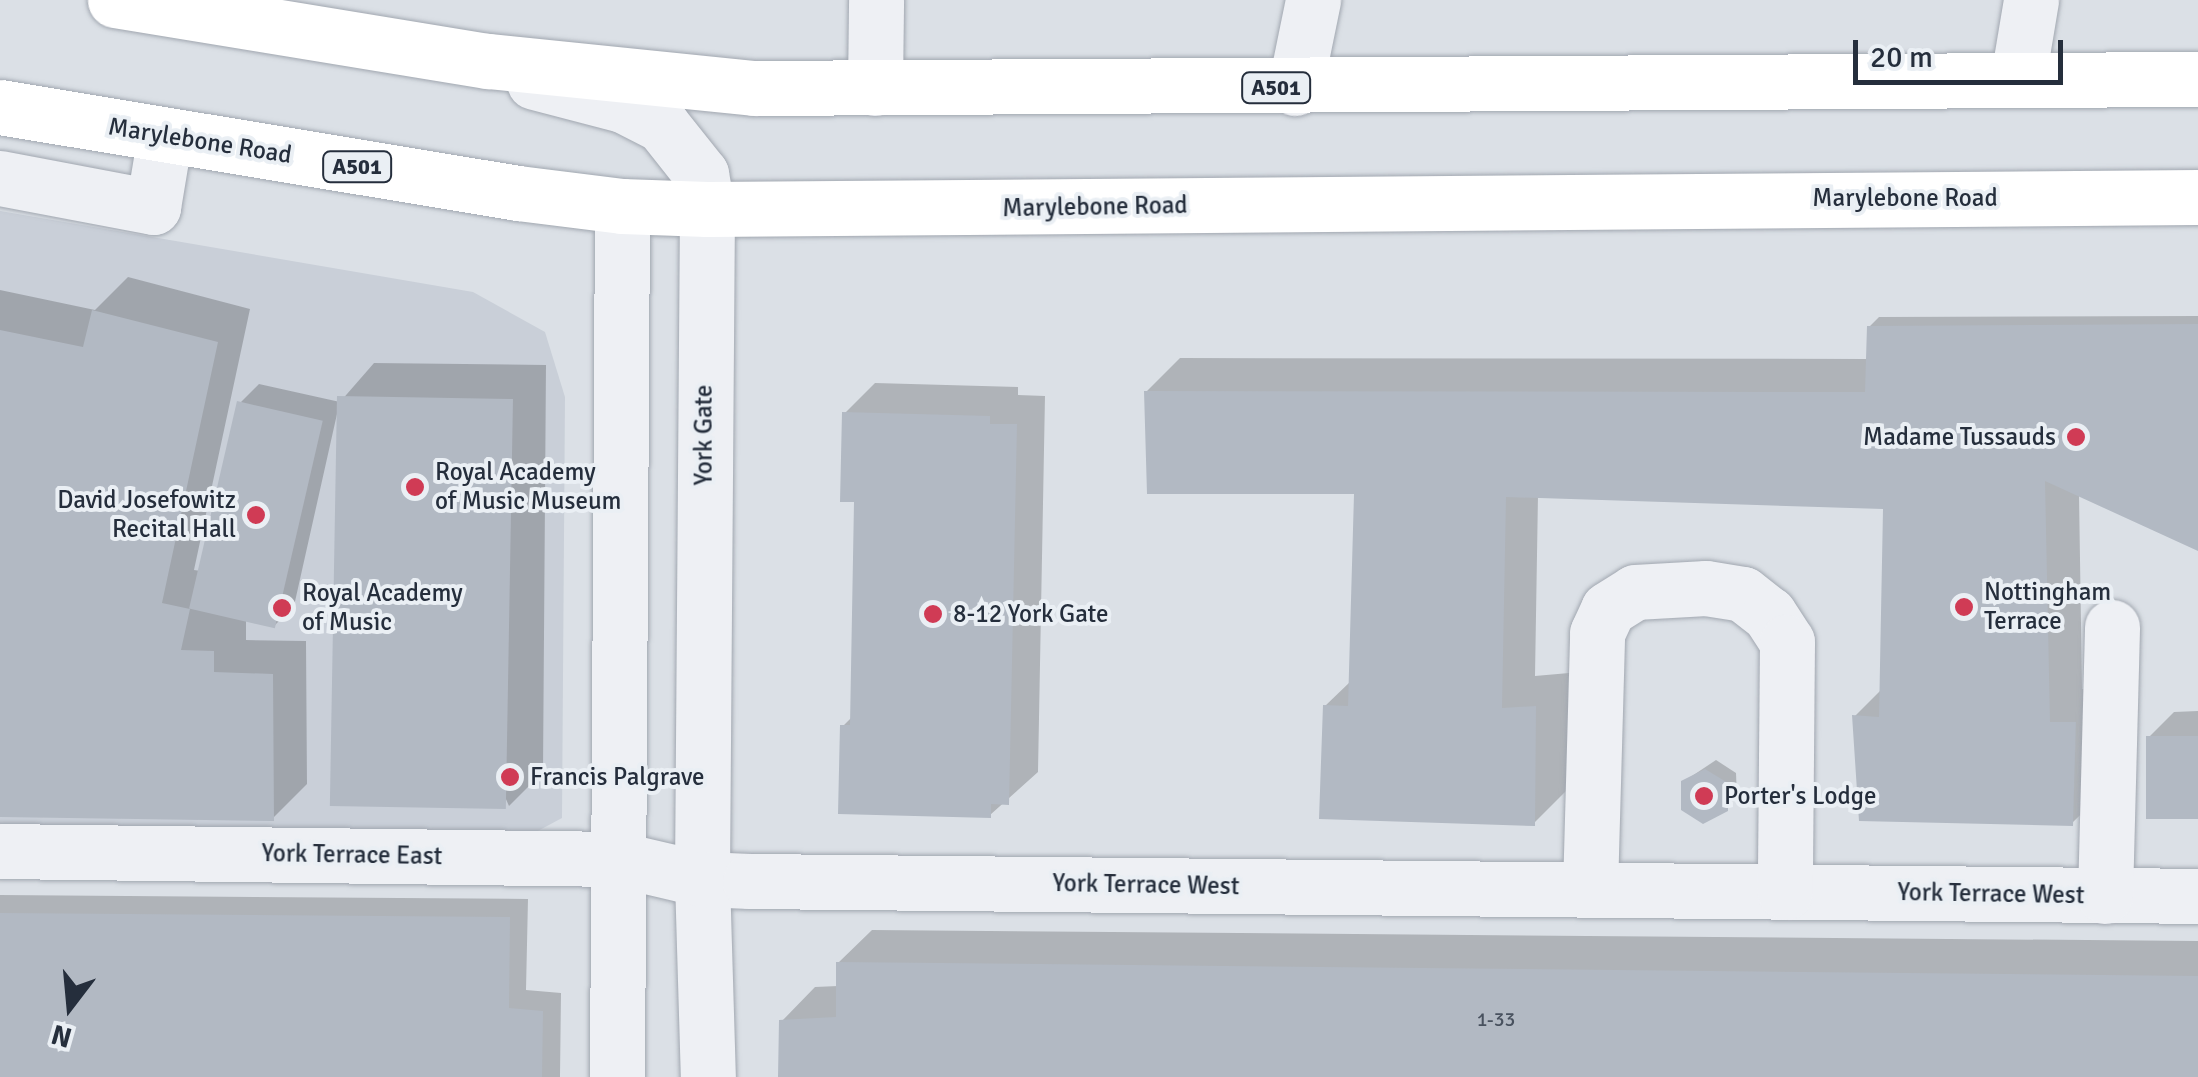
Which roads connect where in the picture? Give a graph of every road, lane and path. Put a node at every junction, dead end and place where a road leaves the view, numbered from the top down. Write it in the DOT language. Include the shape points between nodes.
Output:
graph roads {
  1 [pos="115,0"];
  2 [pos="876,0"];
  3 [pos="1312,0"];
  4 [pos="2031,0"];
  5 [pos="356,41"];
  6 [pos="2018,78"];
  7 [pos="2198,80"];
  8 [pos="876,88"];
  9 [pos="1295,88"];
  10 [pos="0,107"];
  11 [pos="165,136"];
  12 [pos="0,178"];
  13 [pos="2198,197"];
  14 [pos="622,206"];
  15 [pos="706,209"];
  16 [pos="2112,627"];
  17 [pos="0,851"];
  18 [pos="617,858"];
  19 [pos="702,879"];
  20 [pos="1590,890"];
  21 [pos="1785,892"];
  22 [pos="2105,896"];
  23 [pos="2198,896"];
  24 [pos="618,1077"];
  25 [pos="708,1077"];
  1 -- 5 [label="highway, A501"];
  2 -- 8 [label="street"];
  3 -- 9 [label="street"];
  4 -- 6 [label="street"];
  5 -- 8 [label="highway, A501" via="754,88"];
  5 -- 15 [label="street, York Gate" via="623,105 662,125 686,150 701,174"];
  6 -- 7 [label="highway, A501"];
  6 -- 9 [label="highway, A501"];
  8 -- 9 [label="highway, A501"];
  10 -- 11 [label="highway, Marylebone Road / A501"];
  11 -- 12 [label="street" via="153,207"];
  11 -- 14 [label="highway, Marylebone Road / A501"];
  13 -- 15 [label="highway, Marylebone Road / A501"];
  14 -- 15 [label="highway, Marylebone Road / A501"];
  14 -- 18 [label="street"];
  15 -- 19 [label="street, York Gate"];
  16 -- 22 [label="street"];
  17 -- 18 [label="street, York Terrace East"];
  18 -- 19 [label="street, York Terrace East"];
  18 -- 24 [label="street"];
  19 -- 20 [label="street, York Terrace West"];
  19 -- 25 [label="street, York Gate"];
  20 -- 21 [label="street, York Terrace West"];
  20 -- 21 [label="street" via="1597,634 1608,608 1635,592 1706,588 1742,594 1770,614 1787,642"];
  21 -- 22 [label="street, York Terrace West"];
  22 -- 23 [label="street, York Terrace West"];
}
